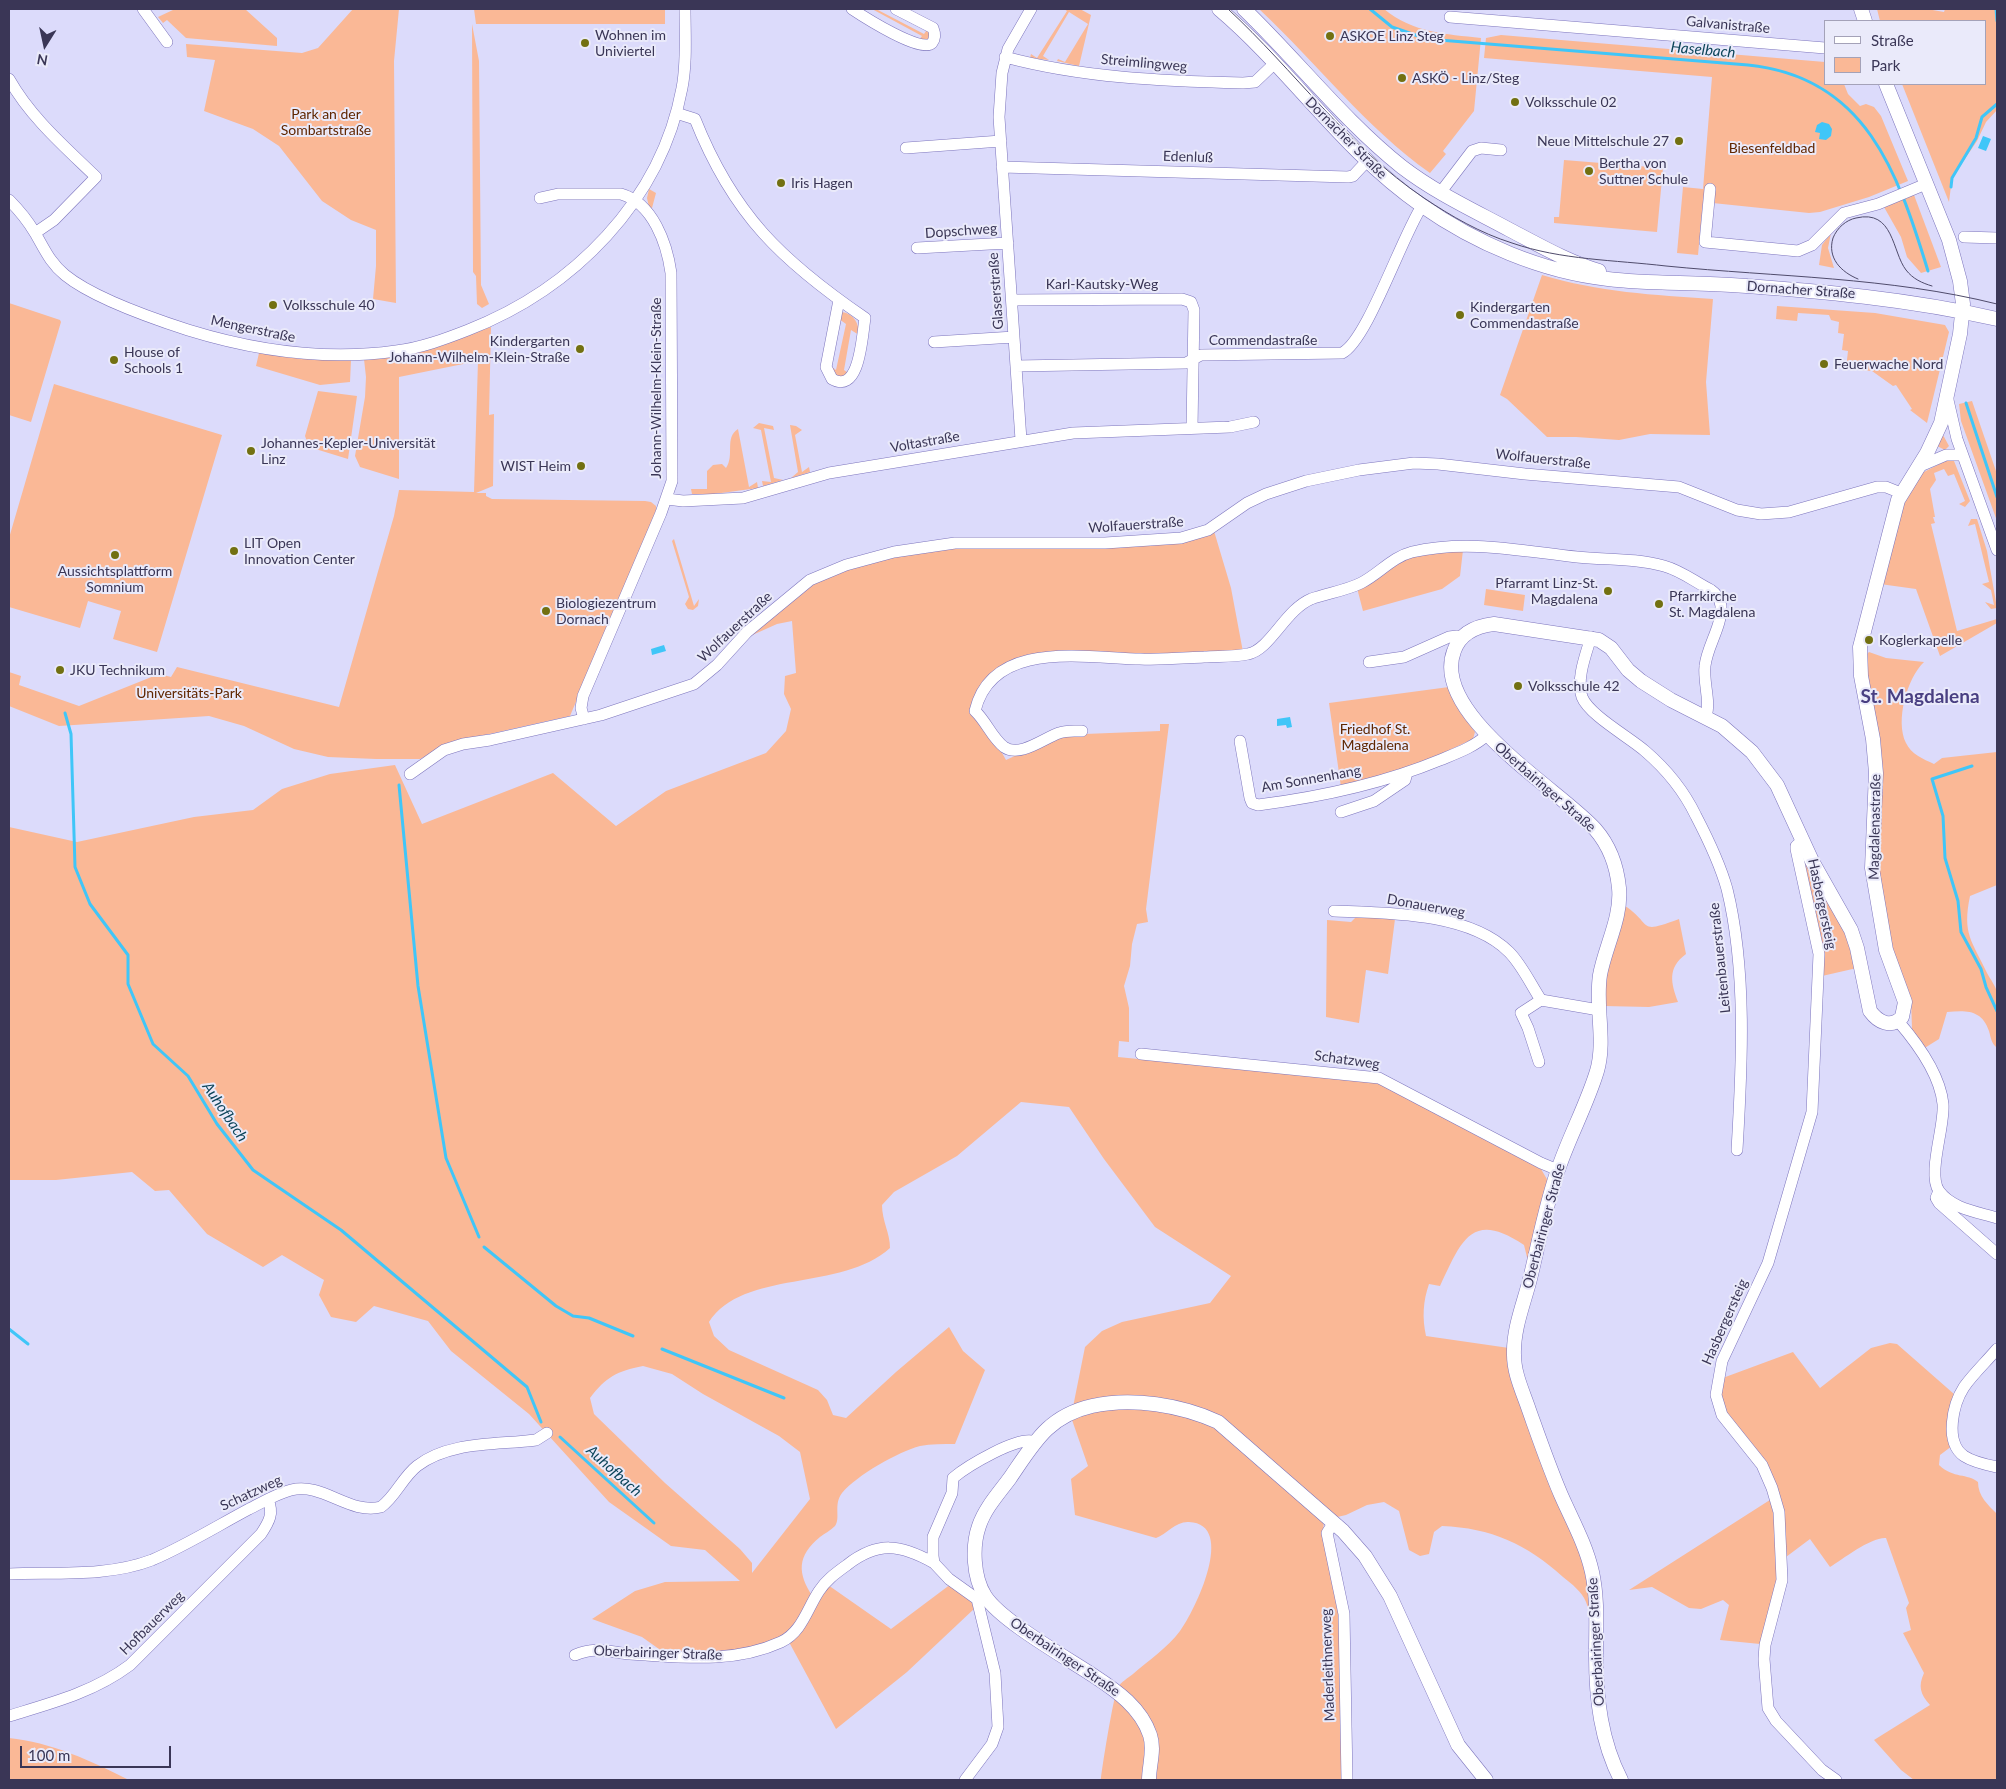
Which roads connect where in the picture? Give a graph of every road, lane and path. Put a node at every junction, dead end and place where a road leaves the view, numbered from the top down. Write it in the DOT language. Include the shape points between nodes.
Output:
graph roads {
  1 [pos="144,9"];
  2 [pos="685,9"];
  3 [pos="852,9"];
  4 [pos="896,9"];
  5 [pos="1031,9"];
  6 [pos="1219,9"];
  7 [pos="1244,9"];
  8 [pos="1450,17"];
  9 [pos="167,42"];
  10 [pos="1824,48"];
  11 [pos="1006,57"];
  12 [pos="1275,63"];
  13 [pos="9,79"];
  14 [pos="1886,85"];
  15 [pos="676,113"];
  16 [pos="1001,141"];
  17 [pos="906,148"];
  18 [pos="1500,150"];
  19 [pos="1367,161"];
  20 [pos="1002,167"];
  21 [pos="1926,184"];
  22 [pos="1710,189"];
  23 [pos="1440,193"];
  24 [pos="540,198"];
  25 [pos="9,200"];
  26 [pos="635,201"];
  27 [pos="1422,206"];
  28 [pos="35,233"];
  29 [pos="1964,237"];
  30 [pos="1997,238"];
  31 [pos="1008,243"];
  32 [pos="917,248"];
  33 [pos="1552,252"];
  34 [pos="1547,266"];
  35 [pos="1637,280"];
  36 [pos="839,300"];
  37 [pos="1012,300"];
  38 [pos="1963,312"];
  39 [pos="1997,319"];
  40 [pos="1014,337"];
  41 [pos="934,342"];
  42 [pos="1192,360"];
  43 [pos="1016,366"];
  44 [pos="1948,394"];
  45 [pos="1254,422"];
  46 [pos="1192,428"];
  47 [pos="1022,440"];
  48 [pos="1962,455"];
  49 [pos="1918,468"];
  50 [pos="1901,493"];
  51 [pos="667,499"];
  52 [pos="1997,550"];
  53 [pos="1591,637"];
  54 [pos="1461,639"];
  55 [pos="1370,662"];
  56 [pos="1706,716"];
  57 [pos="584,719"];
  58 [pos="1082,730"];
  59 [pos="1488,735"];
  60 [pos="1240,741"];
  61 [pos="410,774"];
  62 [pos="1407,774"];
  63 [pos="1341,812"];
  64 [pos="1802,841"];
  65 [pos="1334,911"];
  66 [pos="1541,1000"];
  67 [pos="1599,1010"];
  68 [pos="1898,1021"];
  69 [pos="1141,1054"];
  70 [pos="1539,1062"];
  71 [pos="1737,1150"];
  72 [pos="1558,1170"];
  73 [pos="1939,1191"];
  74 [pos="1997,1218"];
  75 [pos="1997,1254"];
  76 [pos="1997,1349"];
  77 [pos="547,1433"];
  78 [pos="1035,1442"];
  79 [pos="1997,1468"];
  80 [pos="268,1500"];
  81 [pos="1334,1522"];
  82 [pos="934,1563"];
  83 [pos="9,1574"];
  84 [pos="980,1596"];
  85 [pos="575,1655"];
  86 [pos="9,1716"];
  87 [pos="965,1780"];
  88 [pos="1149,1780"];
  89 [pos="1347,1780"];
  90 [pos="1486,1780"];
  91 [pos="1621,1780"];
  92 [pos="1836,1780"];
  1 -- 9 [label="street"];
  2 -- 15 [label="street" via="684,73"];
  3 -- 4 [label="street" via="921,46 933,42 932,28"];
  5 -- 11 [label="street, Glaserstraße" via="1012,40"];
  6 -- 12 [label="street, Dornacher Straße"];
  7 -- 23 [label="street, Dornacher Straße" via="1378,146"];
  8 -- 10 [label="street, Galvanistraße"];
  11 -- 12 [label="street, Streimlingweg" via="1118,78 1243,83 1254,82"];
  11 -- 16 [label="street, Glaserstraße" via="999,106"];
  12 -- 19 [label="street, Dornacher Straße"];
  13 -- 28 [label="street" via="27,108 96,177 54,220"];
  14 -- 21 [label="street, Magdalenastraße"];
  15 -- 26 [label="street" via="663,152"];
  15 -- 36 [label="street" via="695,119 718,173 756,226 786,258"];
  16 -- 17 [label="street"];
  16 -- 20 [label="street, Glaserstraße"];
  18 -- 23 [label="street" via="1481,148 1472,151"];
  19 -- 20 [label="street, Edenluß" via="1348,177"];
  19 -- 27 [label="street, Dornacher Straße"];
  20 -- 31 [label="street, Glaserstraße"];
  21 -- 22 [label="street" via="1844,213 1812,244 1798,251 1705,242"];
  21 -- 38 [label="street, Magdalenastraße" via="1955,261"];
  23 -- 33 [label="street, Dornacher Straße"];
  24 -- 26 [label="street" via="558,194 621,194"];
  25 -- 28 [label="street, Mengerstraße"];
  26 -- 28 [label="street, Mengerstraße" via="605,238 576,266 540,293 494,320 451,337 398,351 321,356 255,347 169,323 84,287 54,265"];
  26 -- 51 [label="street, Johann-Wilhelm-Klein-Straße" via="658,229 671,273 672,481"];
  27 -- 34 [label="street, Dornacher Straße" via="1500,249"];
  27 -- 42 [label="street, Commendastraße" via="1363,330 1348,351 1333,354 1201,355"];
  29 -- 30 [label="street"];
  31 -- 32 [label="street, Dopschweg"];
  31 -- 37 [label="street, Glaserstraße"];
  33 -- 34 [label="street"];
  33 -- 35 [label="street, Dornacher Straße" via="1589,268"];
  34 -- 35 [label="street, Dornacher Straße" via="1598,278"];
  35 -- 38 [label="street, Dornacher Straße" via="1855,294"];
  36 -- 36 [label="street" via="826,367 832,379 840,382 849,380 854,372 865,318"];
  37 -- 40 [label="street, Glaserstraße"];
  37 -- 42 [label="street, Karl-Kautsky-Weg" via="1182,299 1191,302 1194,310"];
  38 -- 39 [label="street, Dornacher Straße"];
  38 -- 44 [label="street, Magdalenastraße"];
  40 -- 41 [label="street"];
  40 -- 43 [label="street, Glaserstraße"];
  42 -- 43 [label="street, Commendastraße" via="1186,364"];
  42 -- 46 [label="street"];
  43 -- 47 [label="street, Glaserstraße"];
  44 -- 48 [label="street" via="1950,414"];
  44 -- 49 [label="street, Magdalenastraße" via="1936,434"];
  45 -- 46 [label="street, Voltastraße" via="1242,426"];
  46 -- 47 [label="street, Voltastraße" via="1101,431"];
  47 -- 51 [label="street, Voltastraße" via="829,473 743,498 683,502"];
  48 -- 49 [label="street" via="1946,455"];
  48 -- 52 [label="street"];
  49 -- 50 [label="street, Magdalenastraße"];
  50 -- 57 [label="street, Wolfauerstraße" via="1877,487 1797,510 1761,514 1737,510 1679,487 1652,483 1438,464 1358,470 1306,480 1266,494 1246,503 1208,530 1181,538 1105,543 955,543 894,552 846,565 810,580 747,632 694,684"];
  50 -- 68 [label="street, Magdalenastraße" via="1891,521 1859,661 1876,773 1872,847 1874,886 1886,950 1905,1002"];
  51 -- 57 [label="street, Johann-Wilhelm-Klein-Straße" via="583,696 581,708"];
  53 -- 54 [label="street" via="1494,624 1475,628"];
  53 -- 56 [label="street" via="1611,648 1628,670 1656,691"];
  53 -- 71 [label="street, Leitenbauerstraße" via="1582,670 1582,696 1587,706 1659,764 1680,789 1711,846 1726,887 1734,933 1742,1025"];
  54 -- 55 [label="street" via="1449,637 1404,657"];
  54 -- 59 [label="street, Oberbairinger Straße" via="1452,655 1452,676 1465,704"];
  56 -- 58 [label="street" via="1704,675 1721,605 1716,594 1686,574 1626,558 1590,558 1517,548 1452,547 1403,555 1362,582 1301,604 1266,642 1249,654 1149,659 1078,655 1042,658 1000,673 982,691 975,711 1001,744 1011,750 1022,749 1060,732"];
  56 -- 64 [label="street" via="1738,738 1765,766"];
  57 -- 61 [label="street, Wolfauerstraße" via="444,750"];
  59 -- 62 [label="street, Am Sonnenhang" via="1465,750"];
  59 -- 67 [label="street, Oberbairinger Straße" via="1594,828 1615,866 1619,885 1618,905 1601,971"];
  60 -- 62 [label="street, Am Sonnenhang" via="1250,798 1258,805 1349,789"];
  62 -- 63 [label="street, Am Sonnenhang" via="1405,780 1374,801"];
  64 -- 68 [label="street" via="1851,930 1870,1011 1883,1023"];
  64 -- 92 [label="street, Hasbergersteig" via="1796,849 1818,954 1812,1112 1768,1263 1722,1361 1716,1395 1722,1415 1762,1465 1779,1512 1782,1580 1764,1652 1768,1708 1782,1728 1822,1770"];
  65 -- 66 [label="street, Donauerweg" via="1406,915 1475,930 1510,954"];
  66 -- 67 [label="street"];
  66 -- 70 [label="street" via="1521,1014"];
  67 -- 72 [label="street, Oberbairinger Straße" via="1601,1044 1598,1068"];
  68 -- 73 [label="street" via="1923,1055 1942,1097 1935,1174"];
  69 -- 72 [label="street, Schatzweg" via="1379,1078"];
  72 -- 91 [label="street, Oberbairinger Straße" via="1515,1338 1515,1367 1541,1444 1591,1570 1595,1596 1597,1701 1604,1736"];
  73 -- 74 [label="street" via="1958,1206"];
  73 -- 75 [label="street" via="1936,1198 1939,1204"];
  76 -- 79 [label="street" via="1959,1395 1953,1430 1955,1442 1964,1456"];
  77 -- 80 [label="street, Schatzweg" via="536,1440 458,1449 429,1458 411,1471 387,1503 374,1509 353,1506 324,1493 302,1488"];
  78 -- 81 [label="street, Oberbairinger Straße" via="1062,1417 1096,1406 1118,1403 1154,1405 1202,1414 1234,1434 1246,1448"];
  78 -- 82 [label="street" via="1016,1443 965,1468 953,1478 952,1493 933,1537"];
  78 -- 84 [label="street, Oberbairinger Straße" via="980,1525 975,1559"];
  80 -- 83 [label="street, Schatzweg" via="138,1564 103,1570"];
  80 -- 86 [label="street, Hofbauerweg" via="270,1519 261,1534 130,1665 90,1689"];
  81 -- 89 [label="street, Maderleithnerweg" via="1327,1533 1344,1614"];
  81 -- 90 [label="street, Oberbairinger Straße" via="1378,1576 1416,1650 1458,1745"];
  82 -- 84 [label="street, Oberbairinger Straße" via="961,1589"];
  82 -- 85 [label="street, Oberbairinger Straße" via="900,1549 874,1548 826,1582 790,1636 752,1652 693,1657 617,1653 595,1648"];
  84 -- 87 [label="street, Oberbairinger Straße" via="995,1673 998,1727 992,1744"];
  84 -- 88 [label="street, Oberbairinger Straße" via="1000,1613 1116,1690 1130,1704 1150,1736"];
}
